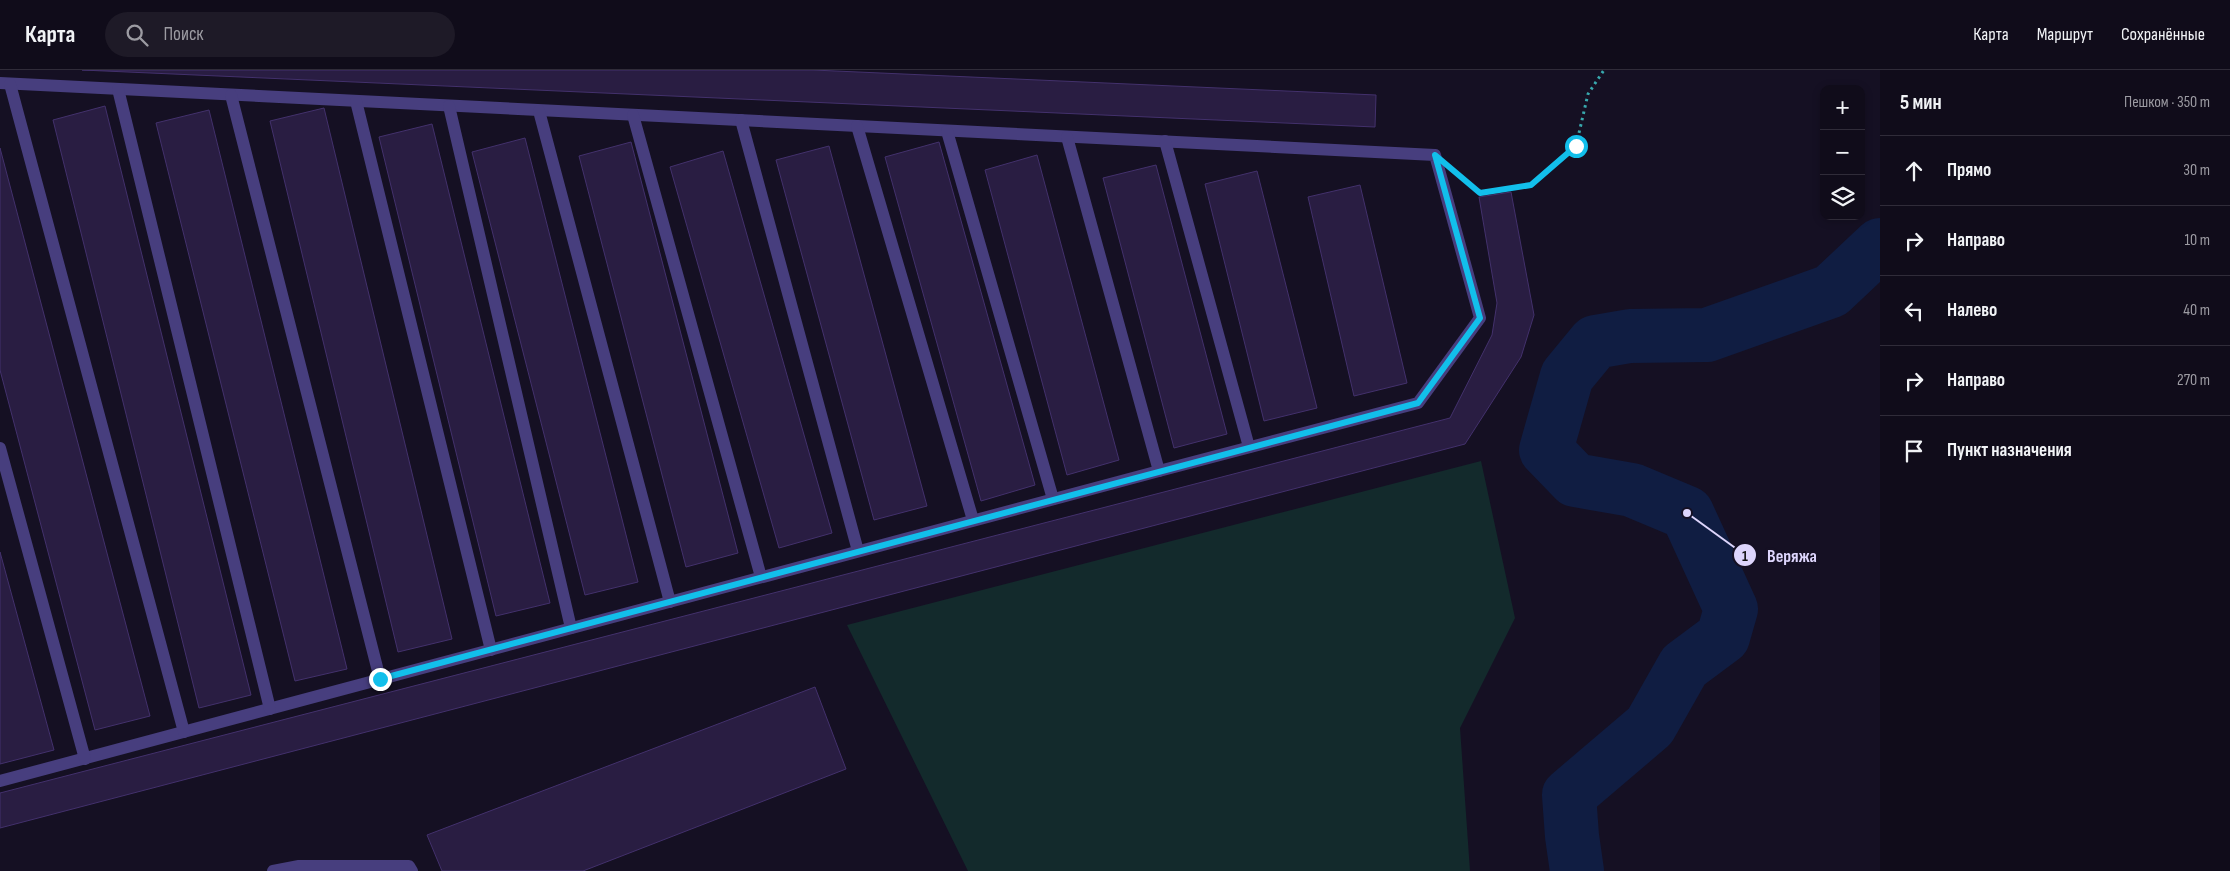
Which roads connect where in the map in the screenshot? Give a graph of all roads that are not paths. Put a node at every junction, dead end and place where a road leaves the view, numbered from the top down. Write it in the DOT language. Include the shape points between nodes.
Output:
graph roads {
  1 [pos="5,84"];
  2 [pos="118,89"];
  3 [pos="230,95"];
  4 [pos="356,101"];
  5 [pos="450,106"];
  6 [pos="540,110"];
  7 [pos="633,115"];
  8 [pos="741,120"];
  9 [pos="857,126"];
  10 [pos="947,131"];
  11 [pos="1067,137"];
  12 [pos="1165,142"];
  13 [pos="1249,447"];
  14 [pos="0,448"];
  15 [pos="1159,471"];
  16 [pos="1052,499"];
  17 [pos="973,520"];
  18 [pos="858,551"];
  19 [pos="761,577"];
  20 [pos="670,602"];
  21 [pos="571,628"];
  22 [pos="491,650"];
  23 [pos="380,679"];
  24 [pos="270,709"];
  25 [pos="184,732"];
  26 [pos="85,758"];
  27 [pos="0,781"];
  28 [pos="273,871"];
  29 [pos="412,871"];
  1 -- 2 [label="lane"];
  1 -- 25 [label="lane"];
  2 -- 3 [label="lane"];
  2 -- 24 [label="lane"];
  3 -- 4 [label="lane"];
  3 -- 23 [label="lane"];
  4 -- 5 [label="lane"];
  4 -- 22 [label="lane"];
  5 -- 6 [label="lane"];
  5 -- 21 [label="lane"];
  6 -- 7 [label="lane"];
  6 -- 20 [label="lane"];
  7 -- 8 [label="lane"];
  7 -- 19 [label="lane"];
  8 -- 9 [label="lane"];
  8 -- 18 [label="lane"];
  9 -- 10 [label="lane"];
  9 -- 17 [label="lane"];
  10 -- 11 [label="lane"];
  10 -- 16 [label="lane"];
  11 -- 12 [label="lane"];
  11 -- 15 [label="lane"];
  12 -- 13 [label="lane"];
  12 -- 13 [label="lane" via="1435,155 1480,318 1418,403"];
  13 -- 15 [label="lane"];
  14 -- 26 [label="lane"];
  15 -- 16 [label="lane"];
  16 -- 17 [label="lane"];
  17 -- 18 [label="lane"];
  18 -- 19 [label="lane"];
  19 -- 20 [label="lane"];
  20 -- 21 [label="lane"];
  21 -- 22 [label="lane"];
  22 -- 23 [label="lane"];
  23 -- 24 [label="lane"];
  24 -- 25 [label="lane"];
  25 -- 26 [label="lane"];
  26 -- 27 [label="lane"];
  28 -- 29 [label="lane" via="308,866 409,866"];
}
